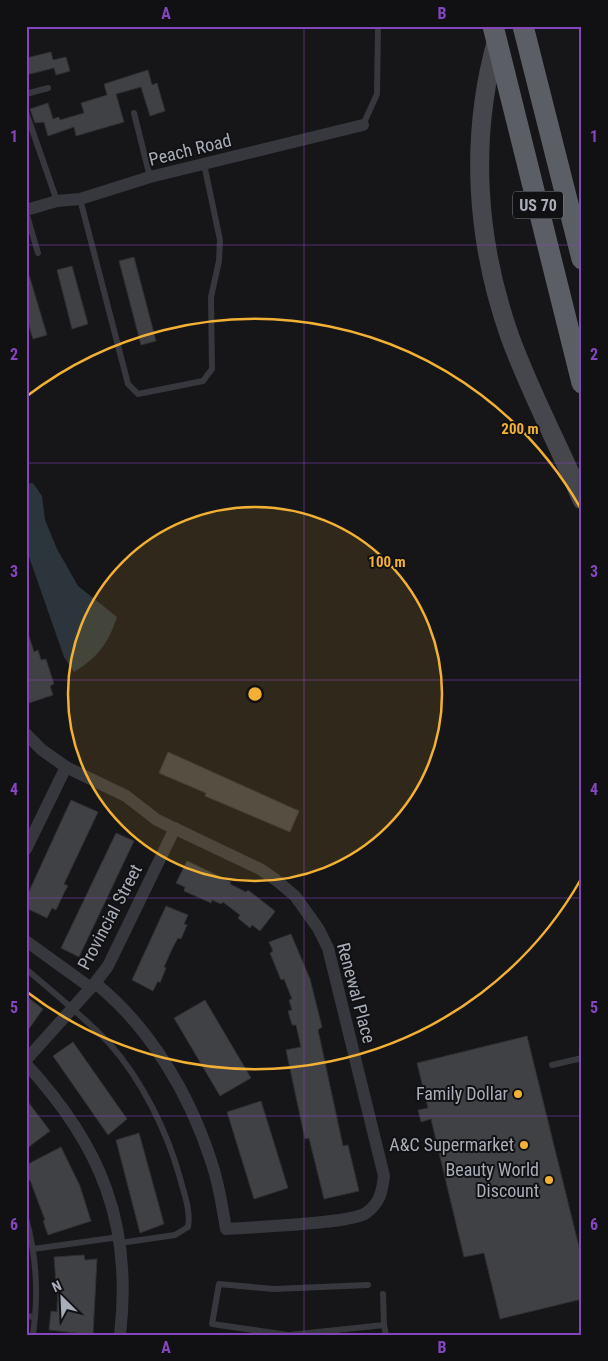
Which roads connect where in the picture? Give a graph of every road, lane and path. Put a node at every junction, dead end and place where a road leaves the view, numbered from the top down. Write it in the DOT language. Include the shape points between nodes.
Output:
graph roads {
  1 [pos="378,26"];
  2 [pos="493,26"];
  3 [pos="502,26"];
  4 [pos="523,26"];
  5 [pos="48,88"];
  6 [pos="26,94"];
  7 [pos="26,112"];
  8 [pos="134,113"];
  9 [pos="364,124"];
  10 [pos="204,164"];
  11 [pos="150,178"];
  12 [pos="80,199"];
  13 [pos="57,202"];
  14 [pos="26,211"];
  15 [pos="38,253"];
  16 [pos="582,259"];
  17 [pos="582,383"];
  18 [pos="582,500"];
  19 [pos="26,734"];
  20 [pos="66,767"];
  21 [pos="175,828"];
  22 [pos="26,849"];
  23 [pos="26,941"];
  24 [pos="26,969"];
  25 [pos="93,986"];
  26 [pos="73,1009"];
  27 [pos="582,1058"];
  28 [pos="26,1060"];
  29 [pos="26,1064"];
  30 [pos="552,1065"];
  31 [pos="26,1218"];
  32 [pos="119,1240"];
  33 [pos="33,1249"];
  34 [pos="368,1285"];
  35 [pos="382,1294"];
  36 [pos="26,1316"];
  37 [pos="35,1317"];
  38 [pos="384,1325"];
  39 [pos="33,1335"];
  40 [pos="120,1335"];
  41 [pos="289,1335"];
  42 [pos="386,1335"];
  1 -- 9 [label="lane" via="377,94"];
  2 -- 17 [label="highway, US 70"];
  3 -- 18 [label="main road" via="487,82 482,126 479,183 484,237 511,339"];
  4 -- 16 [label="highway, US 70"];
  5 -- 6 [label="lane"];
  7 -- 13 [label="lane"];
  8 -- 11 [label="lane"];
  9 -- 10 [label="street, Peach Road"];
  10 -- 11 [label="street, Peach Road"];
  10 -- 12 [label="lane" via="220,240 219,261 210,297 212,369 203,381 138,394 128,384"];
  11 -- 12 [label="street, Peach Road"];
  12 -- 13 [label="street, Peach Road"];
  13 -- 14 [label="street, Peach Road"];
  14 -- 15 [label="lane"];
  19 -- 20 [label="street, Renewal Place"];
  20 -- 21 [label="street, Renewal Place" via="126,796 157,820"];
  20 -- 22 [label="street"];
  21 -- 25 [label="street, Provincial Street" via="108,966"];
  21 -- 25 [label="street, Renewal Place" via="276,880 295,896 318,928 328,948 384,1176 382,1193 375,1205 355,1218 226,1229 212,1163 179,1087 136,1025 112,997"];
  23 -- 25 [label="street"];
  24 -- 26 [label="lane"];
  25 -- 26 [label="street, Provincial Street"];
  26 -- 28 [label="street, Provincial Street"];
  26 -- 32 [label="lane" via="110,1045 157,1117 188,1208 188,1227 175,1235"];
  27 -- 30 [label="lane"];
  29 -- 32 [label="street" via="54,1095 83,1137 108,1195"];
  31 -- 33 [label="lane"];
  32 -- 33 [label="lane"];
  32 -- 40 [label="street" via="123,1294"];
  33 -- 37 [label="lane" via="37,1293"];
  34 -- 41 [label="lane" via="274,1289 220,1284 212,1324"];
  35 -- 38 [label="lane"];
  36 -- 37 [label="lane"];
  37 -- 39 [label="lane"];
  38 -- 41 [label="lane"];
  38 -- 42 [label="lane"];
}
